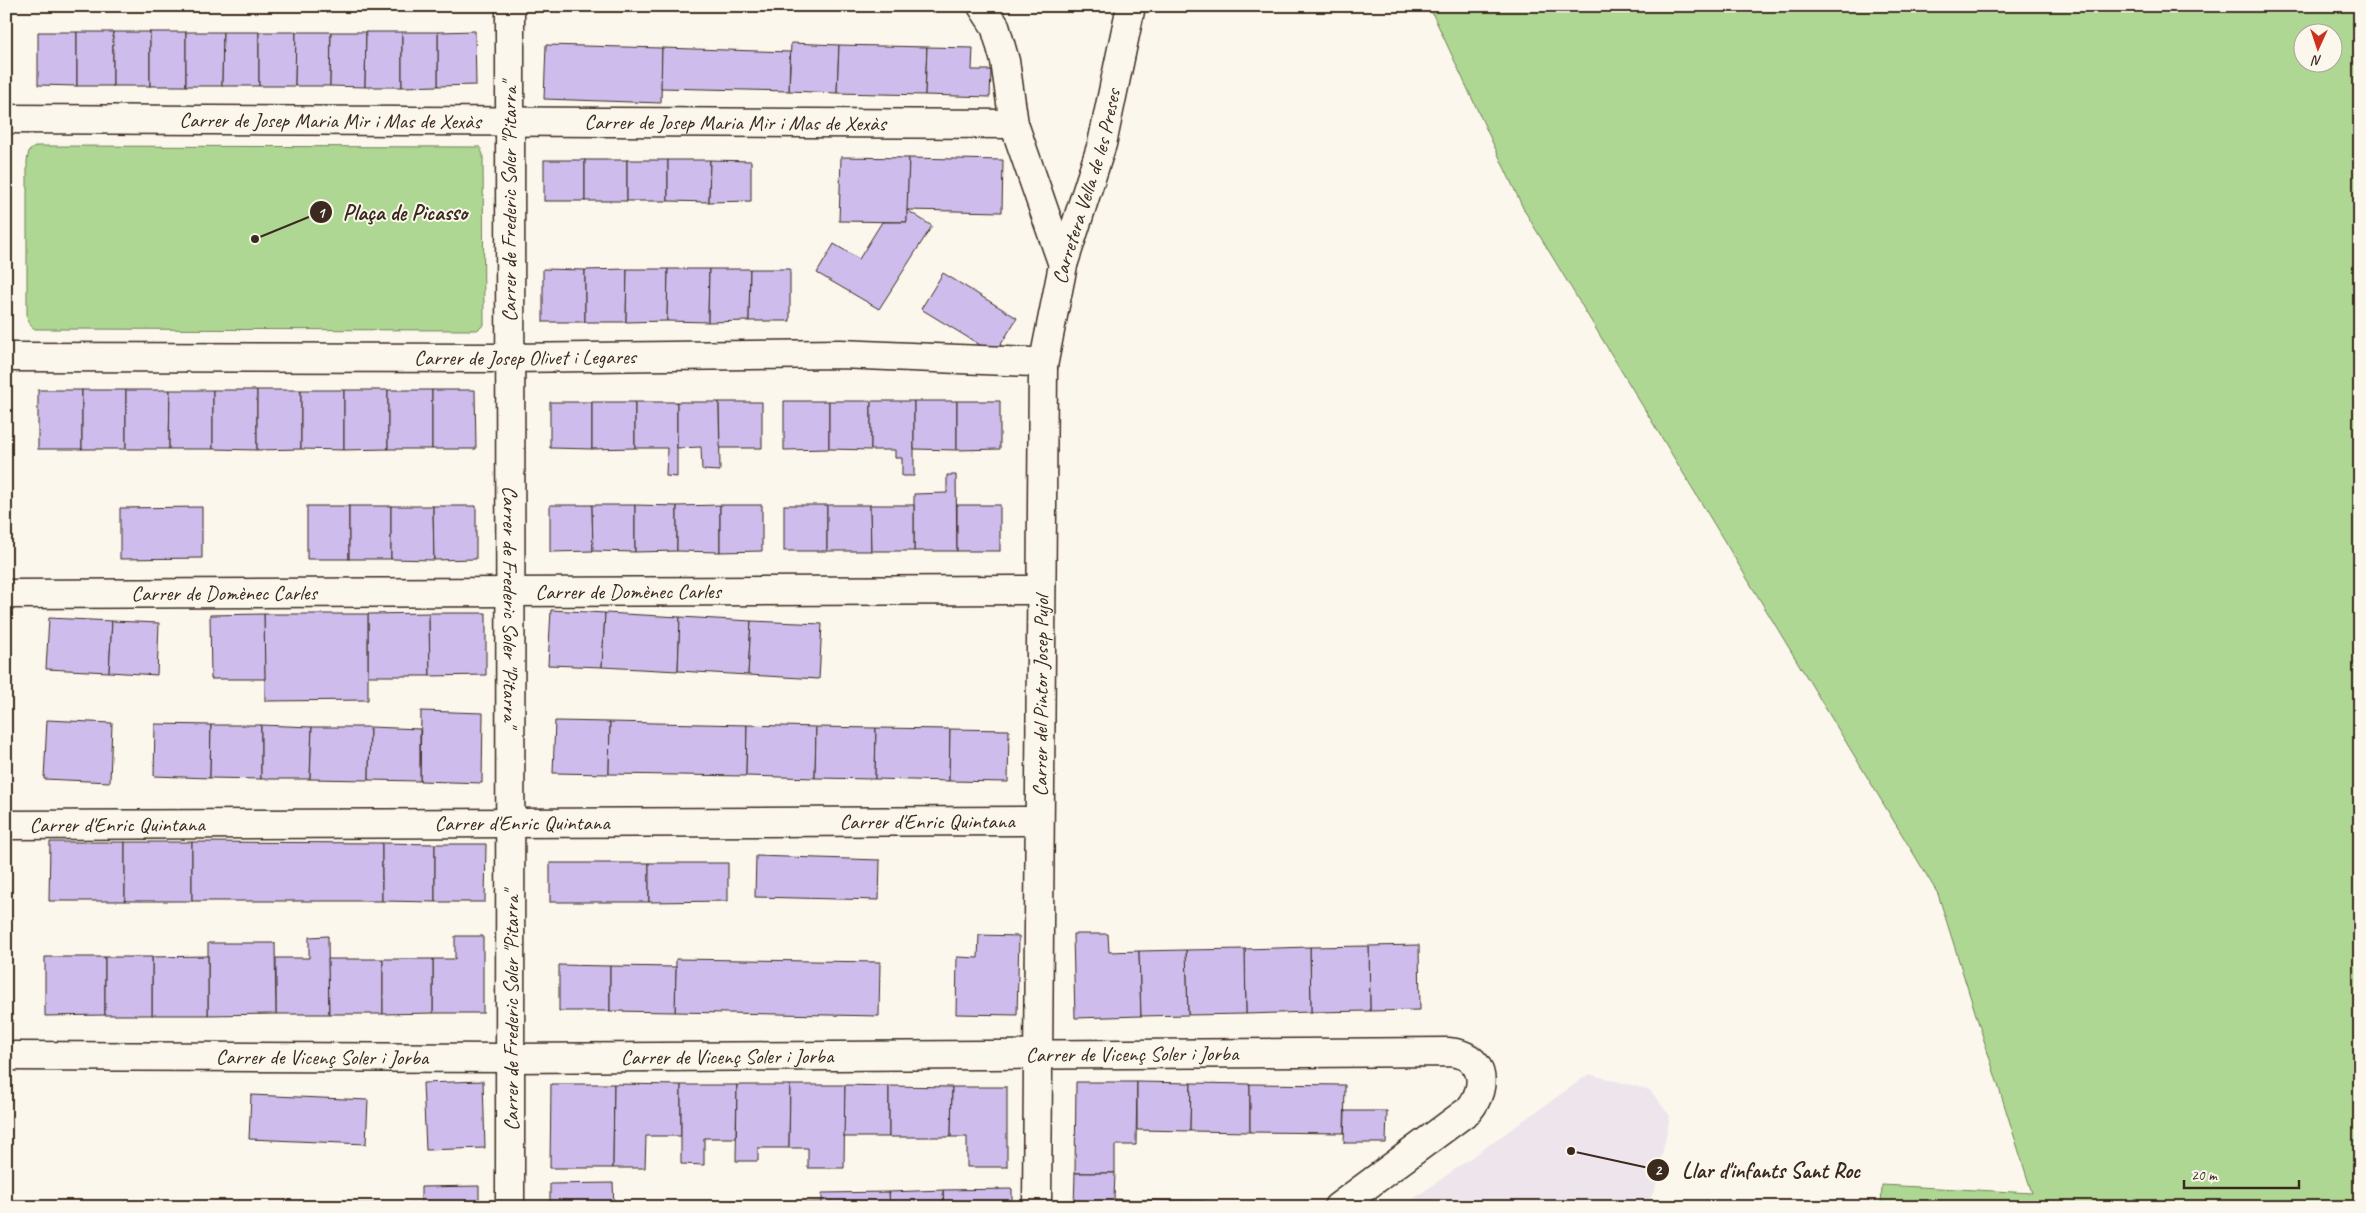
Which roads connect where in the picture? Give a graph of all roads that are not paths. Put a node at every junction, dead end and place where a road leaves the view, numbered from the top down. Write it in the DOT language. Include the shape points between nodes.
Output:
graph roads {
  1 [pos="510,6"];
  2 [pos="982,6"];
  3 [pos="1131,6"];
  4 [pos="6,119"];
  5 [pos="510,121"];
  6 [pos="1014,124"];
  7 [pos="1063,265"];
  8 [pos="6,357"];
  9 [pos="509,358"];
  10 [pos="1043,366"];
  11 [pos="1040,590"];
  12 [pos="510,593"];
  13 [pos="6,594"];
  14 [pos="1038,821"];
  15 [pos="512,823"];
  16 [pos="6,825"];
  17 [pos="1037,1055"];
  18 [pos="6,1056"];
  19 [pos="511,1058"];
  20 [pos="510,1207"];
  21 [pos="1037,1207"];
  22 [pos="1338,1207"];
  1 -- 5 [label="street, Carrer de Frederic Soler \"Pitarra\""];
  2 -- 6 [label="street" via="995,26 1005,61"];
  3 -- 7 [label="street, Carretera Vella de les Preses" via="1102,144"];
  4 -- 5 [label="street, Carrer de Josep Maria Mir i Mas de Xexàs"];
  5 -- 6 [label="street, Carrer de Josep Maria Mir i Mas de Xexàs"];
  5 -- 9 [label="street, Carrer de Frederic Soler \"Pitarra\""];
  6 -- 7 [label="street"];
  7 -- 10 [label="street, Carretera Vella de les Preses"];
  8 -- 9 [label="street, Carrer de Josep Olivet i Legares"];
  9 -- 10 [label="street, Carrer de Josep Olivet i Legares" via="840,354 1032,362"];
  9 -- 12 [label="street, Carrer de Frederic Soler \"Pitarra\""];
  10 -- 11 [label="street, Carrer del Pintor Josep Pujol"];
  11 -- 12 [label="street, Carrer de Domènec Carles"];
  11 -- 14 [label="street, Carrer del Pintor Josep Pujol"];
  12 -- 13 [label="street, Carrer de Domènec Carles"];
  12 -- 15 [label="street, Carrer de Frederic Soler \"Pitarra\""];
  14 -- 15 [label="street, Carrer d'Enric Quintana"];
  14 -- 17 [label="street, Carrer del Pintor Josep Pujol"];
  15 -- 16 [label="street, Carrer d'Enric Quintana"];
  15 -- 19 [label="street, Carrer de Frederic Soler \"Pitarra\""];
  17 -- 19 [label="street, Carrer de Vicenç Soler i Jorba"];
  17 -- 21 [label="street, Carrer del Pintor Josep Pujol"];
  17 -- 22 [label="street, Carrer de Vicenç Soler i Jorba" via="1448,1052 1470,1058 1480,1070 1478,1100"];
  18 -- 19 [label="street, Carrer de Vicenç Soler i Jorba"];
  19 -- 20 [label="street, Carrer de Frederic Soler \"Pitarra\""];
}
